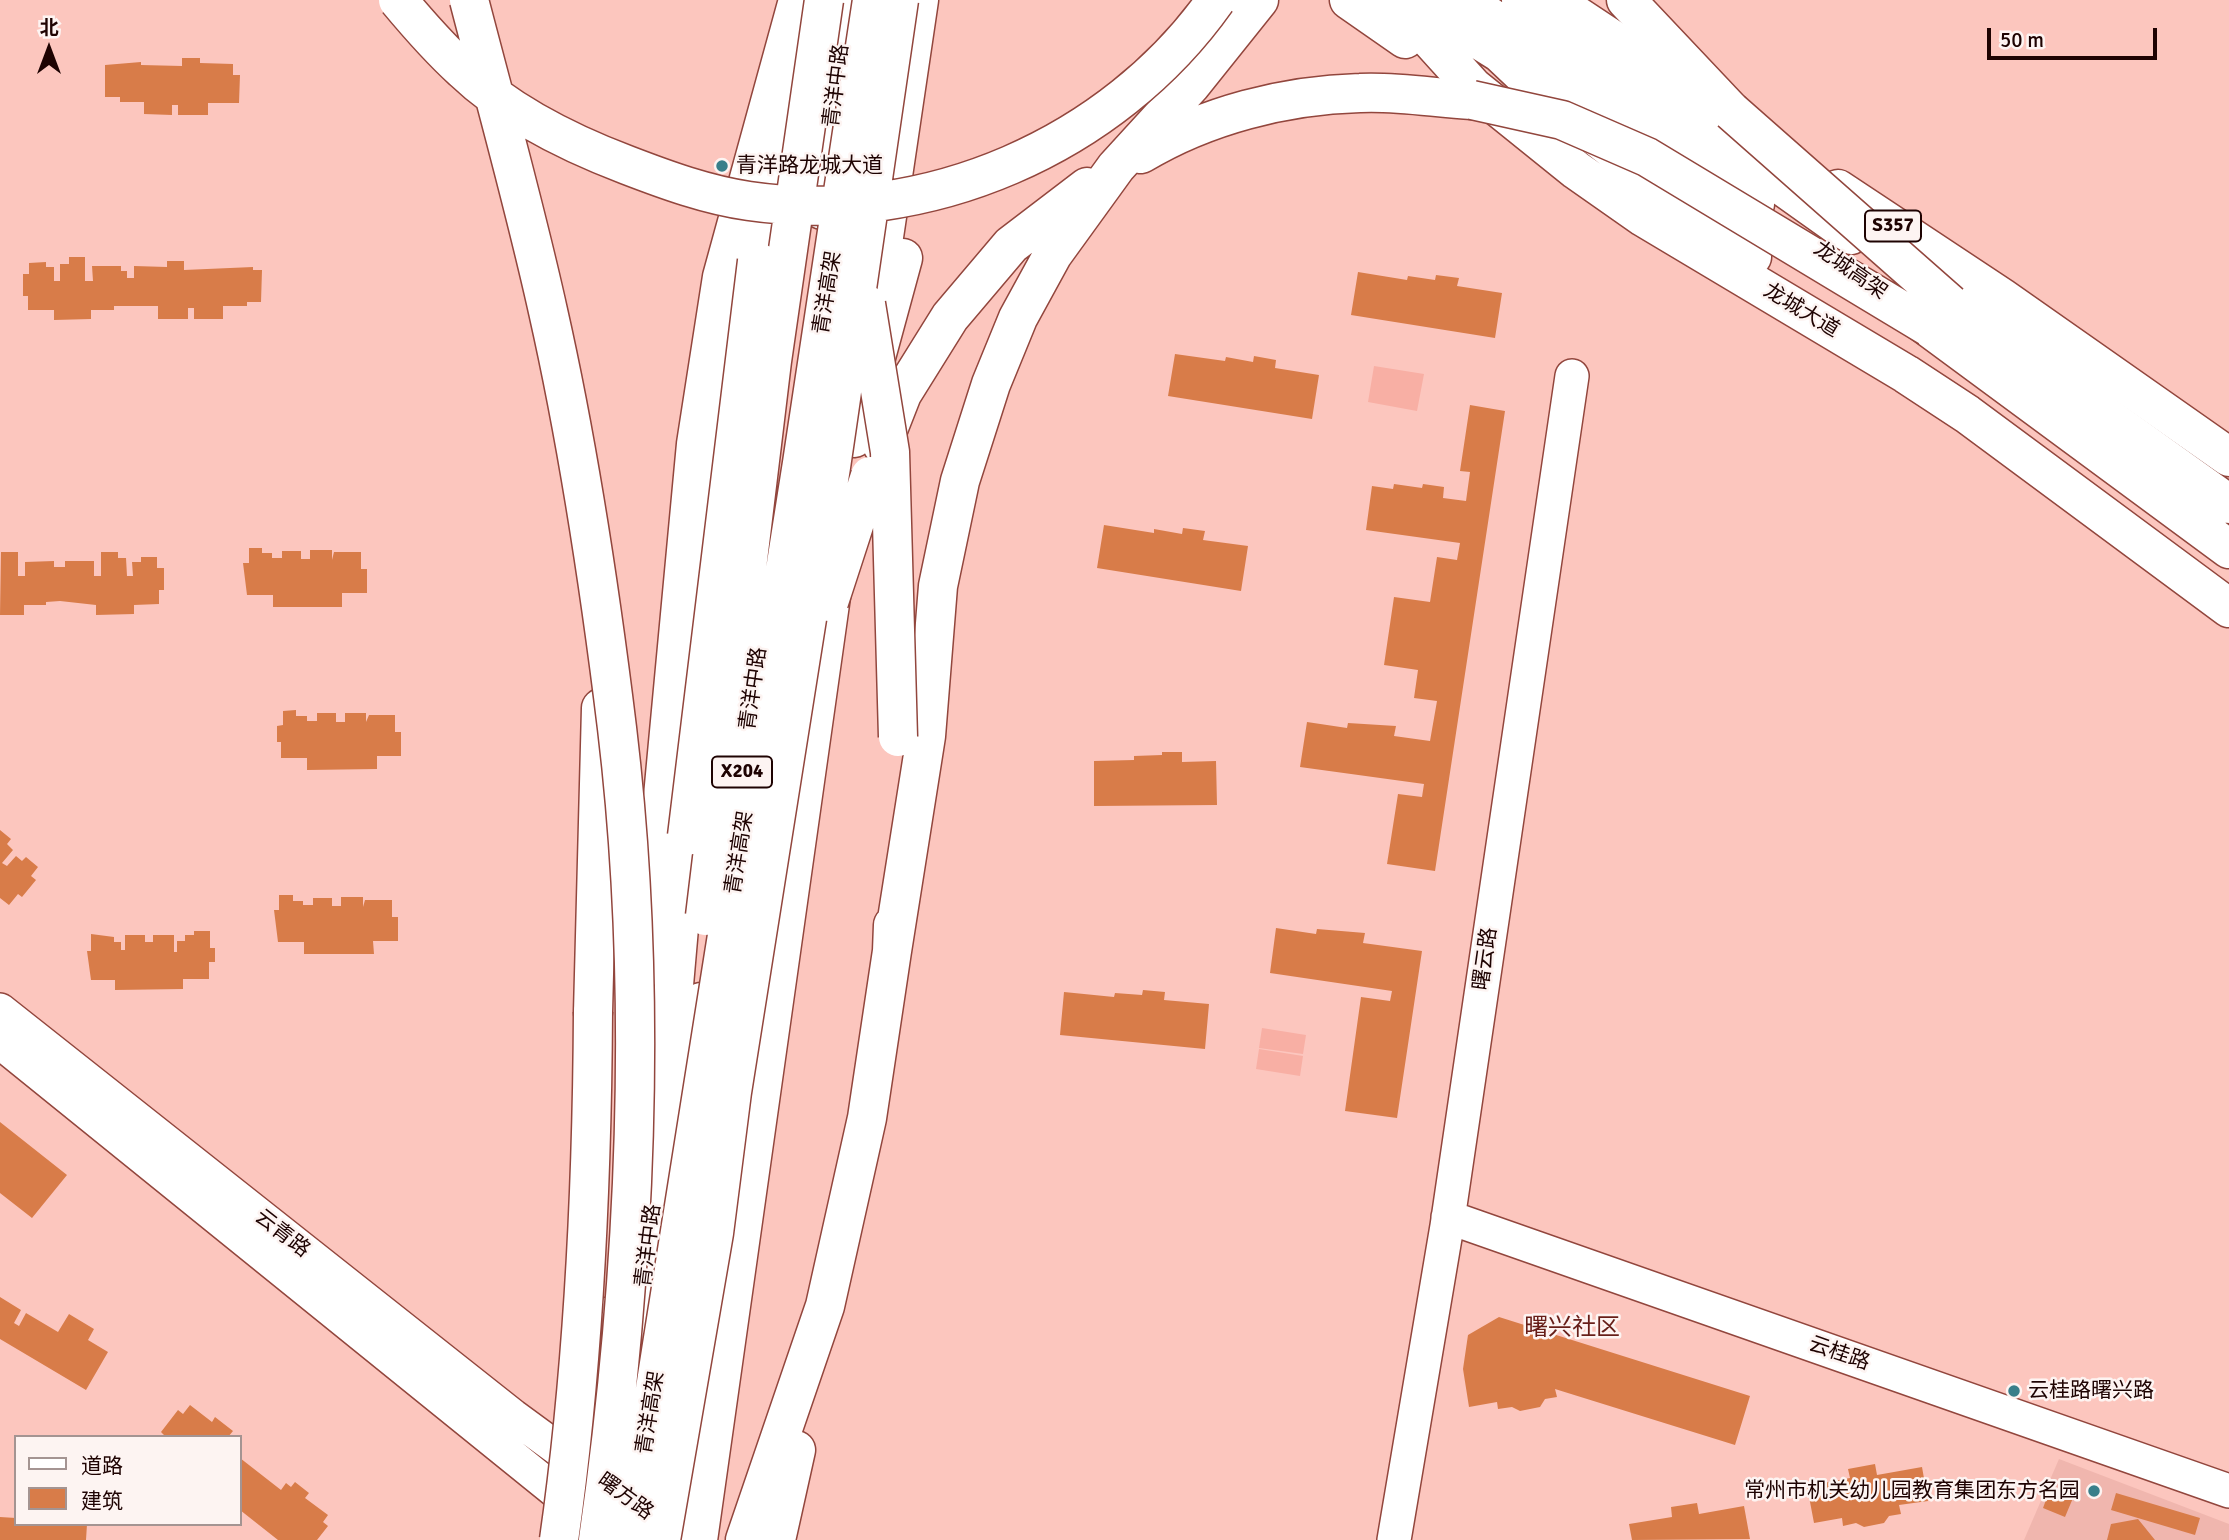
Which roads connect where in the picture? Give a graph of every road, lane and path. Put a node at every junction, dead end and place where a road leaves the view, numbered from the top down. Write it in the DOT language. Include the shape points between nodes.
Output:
graph roads {
  1 [pos="398,0"];
  2 [pos="469,0"];
  3 [pos="785,0"];
  4 [pos="798,0"];
  5 [pos="818,0"];
  6 [pos="824,0"];
  7 [pos="848,0"];
  8 [pos="872,0"];
  9 [pos="899,0"];
  10 [pos="919,0"];
  11 [pos="935,0"];
  12 [pos="947,0"];
  13 [pos="1216,0"];
  14 [pos="1259,0"];
  15 [pos="1349,0"];
  16 [pos="1387,0"];
  17 [pos="1415,0"];
  18 [pos="1466,0"];
  19 [pos="1521,0"];
  20 [pos="1553,0"];
  21 [pos="1626,0"];
  22 [pos="843,38"];
  23 [pos="932,59"];
  24 [pos="1473,87"];
  25 [pos="769,101"];
  26 [pos="1939,316"];
  27 [pos="1906,374"];
  28 [pos="1572,376"];
  29 [pos="854,439"];
  30 [pos="2229,457"];
  31 [pos="2229,503"];
  32 [pos="2229,549"];
  33 [pos="2229,608"];
  34 [pos="671,686"];
  35 [pos="764,908"];
  36 [pos="892,951"];
  37 [pos="0,1010"];
  38 [pos="0,1042"];
  39 [pos="656,1191"];
  40 [pos="1448,1217"];
  41 [pos="825,1306"];
  42 [pos="624,1319"];
  43 [pos="656,1384"];
  44 [pos="578,1463"];
  45 [pos="2229,1491"];
  46 [pos="620,1494"];
  47 [pos="595,1531"];
  48 [pos="546,1540"];
  49 [pos="661,1540"];
  50 [pos="683,1540"];
  51 [pos="698,1540"];
  52 [pos="745,1540"];
  53 [pos="776,1540"];
  54 [pos="1394,1540"];
  1 -- 13 [label="main road, bridge" via="464,71 536,124 679,185 748,201 818,205 892,200 940,190 1023,162 1089,123 1149,77"];
  2 -- 47 [label="main road, bridge" via="548,311 576,453 618,731 628,871 635,1118 612,1443"];
  3 -- 25 [label="main road"];
  4 -- 25 [label="main road"];
  4 -- 36 [label="main road, bridge" via="855,236 890,452 898,737"];
  5 -- 39 [label="main road, bridge" via="757,261 687,836"];
  6 -- 43 [label="main road, bridge" via="772,361 675,1156"];
  7 -- 22 [label="main road, 青洋中路 / X204"];
  8 -- 43 [label="main road, 青洋高架, bridge"];
  9 -- 35 [label="main road, 青洋高架, bridge"];
  10 -- 29 [label="main road, X204"];
  11 -- 23 [label="main road"];
  12 -- 23 [label="main road"];
  14 -- 36 [label="main road" via="1191,85 1116,167 1053,254 1018,318 991,384 960,481 938,586 926,736"];
  15 -- 24 [label="main road"];
  16 -- 24 [label="main road, 龙城大道" via="1407,14"];
  17 -- 27 [label="main road" via="1500,53 1619,156"];
  18 -- 26 [label="main road, 龙城高架, bridge"];
  19 -- 26 [label="main road, 龙城高架, bridge"];
  20 -- 30 [label="main road, S357" via="2001,298"];
  21 -- 26 [label="main road, bridge" via="1731,111"];
  22 -- 34 [label="main road" via="765,294 734,549"];
  22 -- 39 [label="main road, 青洋中路 / X204" via="723,910"];
  23 -- 29 [label="main road" via="910,233"];
  24 -- 27 [label="main road, 龙城大道" via="1643,217"];
  25 -- 34 [label="main road" via="722,277 696,444"];
  26 -- 31 [label="main road, 龙城高架"];
  26 -- 32 [label="main road, 龙城高架"];
  26 -- 35 [label="main road, bridge" via="1647,157 1562,120 1472,100 1361,93 1274,103 1175,134 1095,182 1011,245 950,317 902,394 828,605"];
  27 -- 33 [label="main road, 龙城大道"];
  28 -- 40 [label="street, 曙云路"];
  29 -- 51 [label="main road, X204"];
  34 -- 42 [label="main road" via="625,1158"];
  35 -- 49 [label="main road, 青洋高架, bridge"];
  36 -- 41 [label="main road" via="867,1118"];
  37 -- 44 [label="street, 云青路"];
  38 -- 47 [label="street, 云青路"];
  39 -- 42 [label="main road, 青洋中路 / X204"];
  40 -- 45 [label="street, 云桂路"];
  40 -- 54 [label="street, 曙云路"];
  41 -- 52 [label="main road"];
  41 -- 53 [label="main road"];
  42 -- 44 [label="main road"];
  42 -- 46 [label="main road, 青洋中路 / X204"];
  43 -- 47 [label="main road, 青洋高架, bridge"];
  44 -- 46 [label="street, 曙方路"];
  44 -- 47 [label="main road"];
  46 -- 47 [label="main road, 青洋中路 / X204"];
  46 -- 50 [label="street, 曙方路"];
  47 -- 48 [label="main road"];
}
